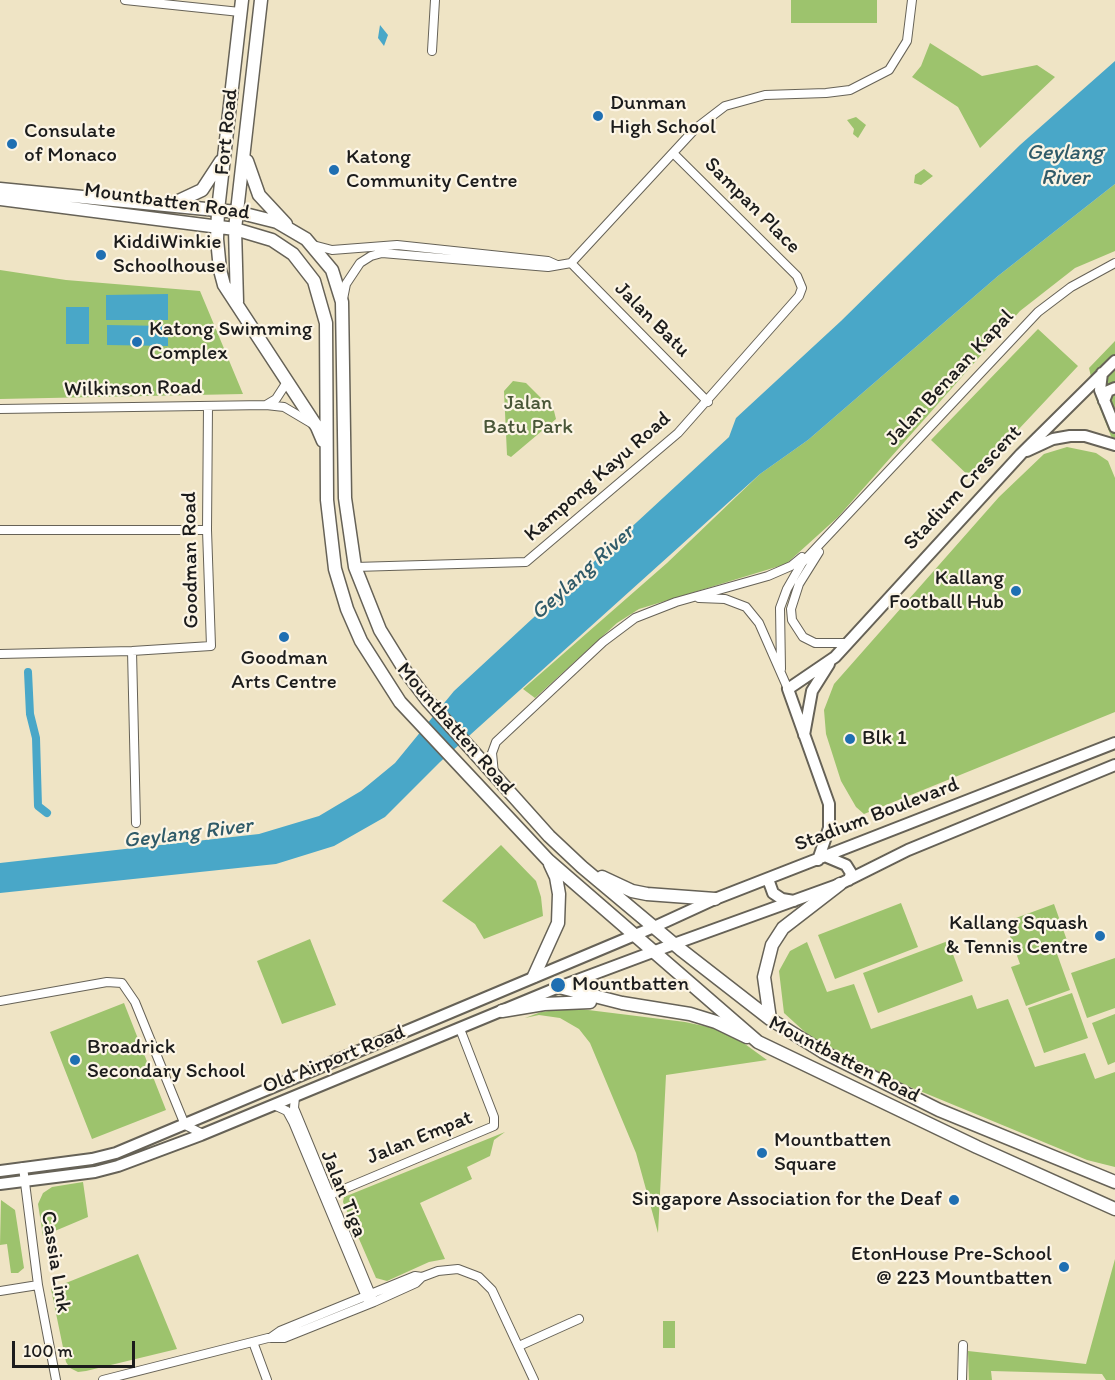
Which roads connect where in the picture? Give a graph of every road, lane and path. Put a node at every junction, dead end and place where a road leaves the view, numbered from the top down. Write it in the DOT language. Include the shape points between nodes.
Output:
graph roads {
  1 [pos="125,0"];
  2 [pos="261,0"];
  3 [pos="435,0"];
  4 [pos="912,0"];
  5 [pos="183,3"];
  6 [pos="241,6"];
  7 [pos="432,51"];
  8 [pos="673,153"];
  9 [pos="245,154"];
  10 [pos="224,155"];
  11 [pos="0,189"];
  12 [pos="0,199"];
  13 [pos="172,204"];
  14 [pos="218,210"];
  15 [pos="237,212"];
  16 [pos="217,227"];
  17 [pos="290,228"];
  18 [pos="235,229"];
  19 [pos="312,244"];
  20 [pos="571,263"];
  21 [pos="1115,263"];
  22 [pos="557,265"];
  23 [pos="802,288"];
  24 [pos="342,302"];
  25 [pos="237,303"];
  26 [pos="1115,362"];
  27 [pos="1102,372"];
  28 [pos="288,382"];
  29 [pos="1115,388"];
  30 [pos="1104,401"];
  31 [pos="708,402"];
  32 [pos="266,405"];
  33 [pos="208,406"];
  34 [pos="0,409"];
  35 [pos="317,427"];
  36 [pos="1115,427"];
  37 [pos="1115,445"];
  38 [pos="326,448"];
  39 [pos="1021,453"];
  40 [pos="0,530"];
  41 [pos="207,530"];
  42 [pos="828,538"];
  43 [pos="355,567"];
  44 [pos="691,598"];
  45 [pos="847,643"];
  46 [pos="132,651"];
  47 [pos="0,654"];
  48 [pos="834,657"];
  49 [pos="780,669"];
  50 [pos="788,689"];
  51 [pos="804,738"];
  52 [pos="1115,743"];
  53 [pos="1115,765"];
  54 [pos="494,774"];
  55 [pos="136,823"];
  56 [pos="822,858"];
  57 [pos="548,860"];
  58 [pos="582,867"];
  59 [pos="768,879"];
  60 [pos="844,882"];
  61 [pos="715,899"];
  62 [pos="795,901"];
  63 [pos="654,927"];
  64 [pos="634,935"];
  65 [pos="674,944"];
  66 [pos="654,951"];
  67 [pos="534,976"];
  68 [pos="559,987"];
  69 [pos="0,1000"];
  70 [pos="622,1003"];
  71 [pos="502,1011"];
  72 [pos="770,1019"];
  73 [pos="460,1029"];
  74 [pos="759,1042"];
  75 [pos="295,1096"];
  76 [pos="274,1105"];
  77 [pos="185,1125"];
  78 [pos="203,1134"];
  79 [pos="23,1167"];
  80 [pos="0,1171"];
  81 [pos="24,1180"];
  82 [pos="1115,1182"];
  83 [pos="0,1184"];
  84 [pos="328,1196"];
  85 [pos="1115,1209"];
  86 [pos="39,1285"];
  87 [pos="0,1291"];
  88 [pos="370,1300"];
  89 [pos="579,1319"];
  90 [pos="253,1342"];
  91 [pos="963,1345"];
  92 [pos="519,1346"];
  93 [pos="53,1362"];
  94 [pos="56,1380"];
  95 [pos="60,1380"];
  96 [pos="103,1380"];
  97 [pos="267,1380"];
  98 [pos="534,1380"];
  99 [pos="962,1380"];
  1 -- 5 [label="street, Fort Road"];
  2 -- 9 [label="main road, Fort Road"];
  3 -- 7 [label="street"];
  4 -- 8 [label="street" via="907,41 889,69 876,78 850,90 765,95 728,104 694,129"];
  5 -- 6 [label="street, Fort Road"];
  6 -- 10 [label="main road, Fort Road"];
  8 -- 20 [label="street"];
  8 -- 23 [label="street, Sampan Place" via="797,276"];
  9 -- 15 [label="main road, Fort Road"];
  9 -- 17 [label="main road" via="259,195"];
  10 -- 13 [label="main road" via="202,190"];
  10 -- 14 [label="main road, Fort Road"];
  11 -- 13 [label="main road, Mountbatten Road"];
  12 -- 16 [label="main road, Mountbatten Road"];
  13 -- 14 [label="main road, Mountbatten Road"];
  14 -- 15 [label="main road, Mountbatten Road"];
  14 -- 16 [label="main road, Fort Road"];
  15 -- 17 [label="main road, Mountbatten Road"];
  15 -- 18 [label="main road, Fort Road"];
  16 -- 18 [label="main road, Mountbatten Road"];
  16 -- 25 [label="main road, Fort Road" via="222,278"];
  17 -- 19 [label="main road, Mountbatten Road"];
  18 -- 25 [label="main road, Fort Road"];
  18 -- 38 [label="main road, Mountbatten Road" via="280,244 301,262 318,291 326,323"];
  19 -- 22 [label="street" via="332,250 397,245"];
  19 -- 24 [label="main road, Mountbatten Road" via="332,270"];
  20 -- 22 [label="street"];
  20 -- 31 [label="street, Jalan Batu"];
  21 -- 42 [label="street, Jalan Benaan Kapal" via="1071,287 1038,312"];
  22 -- 24 [label="street" via="382,253 371,256 356,269 346,284"];
  23 -- 31 [label="street, Kampong Kayu Road"];
  24 -- 43 [label="main road, Mountbatten Road" via="345,498"];
  25 -- 28 [label="main road, Fort Road"];
  26 -- 27 [label="street, Stadium Crescent"];
  27 -- 30 [label="street"];
  27 -- 39 [label="street, Stadium Crescent"];
  28 -- 32 [label="street" via="276,399"];
  28 -- 35 [label="main road, Fort Road"];
  29 -- 30 [label="street" via="1108,391"];
  30 -- 36 [label="street"];
  31 -- 43 [label="street, Kampong Kayu Road" via="644,464 526,562"];
  32 -- 33 [label="street, Wilkinson Road"];
  32 -- 35 [label="street, Wilkinson Road" via="284,407"];
  33 -- 34 [label="street, Wilkinson Road"];
  33 -- 41 [label="street, Goodman Road"];
  35 -- 38 [label="main road, Fort Road"];
  37 -- 39 [label="street" via="1086,436 1070,436"];
  38 -- 57 [label="main road, Mountbatten Road" via="329,536 335,569 361,640 387,686"];
  39 -- 45 [label="street, Stadium Crescent"];
  40 -- 41 [label="street"];
  41 -- 46 [label="street, Goodman Road" via="211,646"];
  42 -- 44 [label="street, Jalan Benaan Kapal" via="791,566"];
  42 -- 45 [label="street" via="799,584 791,609 792,620 803,637 815,643"];
  42 -- 49 [label="street, Jalan Benaan Kapal" via="802,563 783,598 778,626"];
  43 -- 54 [label="main road, Mountbatten Road" via="380,630 406,672"];
  44 -- 49 [label="street, Jalan Benaan Kapal" via="725,599 746,607 759,623"];
  44 -- 54 [label="street, Jalan Benaan Kapal" via="635,618 603,642 496,742 492,753"];
  45 -- 48 [label="street, Stadium Crescent"];
  46 -- 47 [label="street, Goodman Road"];
  46 -- 55 [label="street"];
  48 -- 50 [label="street, Stadium Crescent"];
  48 -- 51 [label="street" via="812,691"];
  49 -- 50 [label="street, Jalan Benaan Kapal"];
  50 -- 51 [label="street, Jalan Benaan Kapal"];
  51 -- 56 [label="street" via="829,804 829,828"];
  52 -- 56 [label="street, Stadium Boulevard"];
  53 -- 60 [label="street, Stadium Boulevard" via="908,850"];
  54 -- 58 [label="main road, Mountbatten Road"];
  56 -- 59 [label="street, Stadium Boulevard"];
  56 -- 60 [label="street" via="846,865 851,873"];
  57 -- 64 [label="main road, Mountbatten Road"];
  57 -- 67 [label="main road" via="559,894 558,922"];
  58 -- 61 [label="main road" via="632,891"];
  58 -- 63 [label="main road, Mountbatten Road"];
  59 -- 61 [label="street, Stadium Boulevard"];
  59 -- 62 [label="street" via="773,893"];
  60 -- 62 [label="street, Stadium Boulevard"];
  60 -- 72 [label="main road" via="783,928 772,945 764,977"];
  61 -- 63 [label="street, Stadium Boulevard"];
  62 -- 65 [label="street, Stadium Boulevard"];
  63 -- 64 [label="street, Old Airport Road"];
  63 -- 65 [label="main road, Mountbatten Road"];
  64 -- 66 [label="main road, Mountbatten Road"];
  64 -- 67 [label="street, Old Airport Road"];
  65 -- 66 [label="street, Old Airport Road"];
  65 -- 72 [label="main road, Mountbatten Road"];
  66 -- 68 [label="street, Old Airport Road"];
  66 -- 74 [label="main road, Mountbatten Road"];
  67 -- 77 [label="street, Old Airport Road"];
  68 -- 70 [label="main road"];
  68 -- 71 [label="street, Old Airport Road"];
  69 -- 77 [label="street" via="107,982 122,983 135,1002"];
  70 -- 71 [label="main road" via="576,1001"];
  70 -- 74 [label="main road" via="690,1014"];
  71 -- 73 [label="street, Old Airport Road"];
  72 -- 82 [label="main road, Mountbatten Road" via="823,1052 939,1110"];
  73 -- 75 [label="street, Old Airport Road"];
  73 -- 84 [label="street, Jalan Empat" via="494,1126"];
  74 -- 85 [label="main road, Mountbatten Road"];
  75 -- 76 [label="street, Old Airport Road"];
  75 -- 84 [label="street, Jalan Tiga" via="294,1108"];
  76 -- 78 [label="street, Old Airport Road"];
  76 -- 84 [label="street, Jalan Tiga" via="287,1111"];
  77 -- 78 [label="street"];
  77 -- 79 [label="street, Old Airport Road" via="105,1156"];
  78 -- 81 [label="street, Old Airport Road" via="95,1172"];
  79 -- 80 [label="street, Old Airport Road"];
  79 -- 81 [label="street, Cassia Link"];
  81 -- 83 [label="street, Old Airport Road"];
  81 -- 86 [label="street, Cassia Link"];
  84 -- 88 [label="street, Jalan Tiga"];
  86 -- 87 [label="street"];
  86 -- 93 [label="street, Cassia Link"];
  88 -- 90 [label="street"];
  88 -- 92 [label="street" via="415,1276 458,1269 479,1277 492,1290"];
  89 -- 92 [label="street"];
  90 -- 96 [label="street"];
  90 -- 97 [label="street"];
  91 -- 99 [label="street"];
  92 -- 98 [label="street"];
  93 -- 94 [label="street, Cassia Link"];
  93 -- 95 [label="street, Cassia Link"];
}
